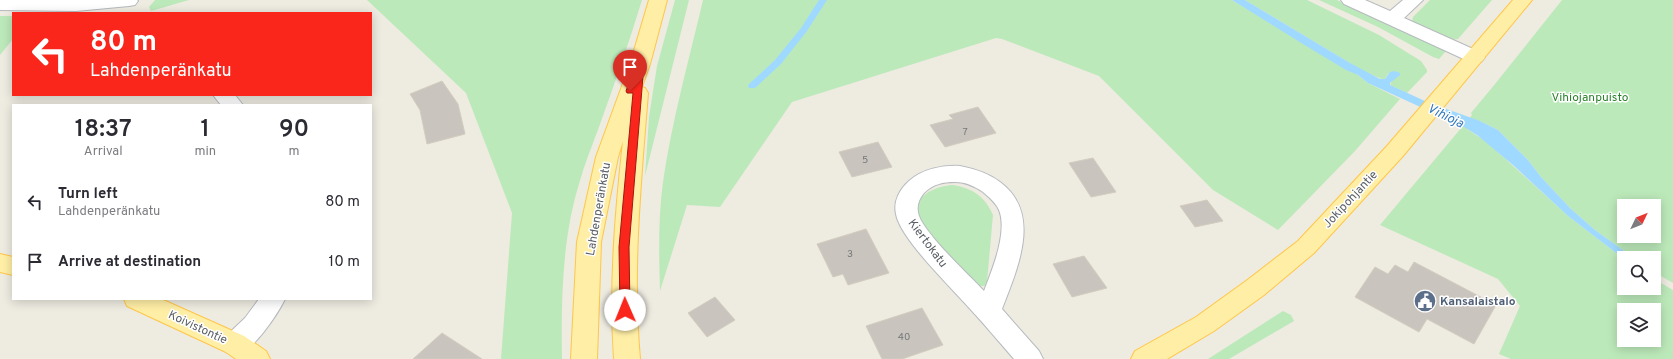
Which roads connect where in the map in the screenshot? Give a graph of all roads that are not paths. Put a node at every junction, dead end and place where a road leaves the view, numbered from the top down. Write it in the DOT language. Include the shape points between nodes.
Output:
graph roads {
  1 [pos="658,0"];
  2 [pos="1350,0"];
  3 [pos="1414,0"];
  4 [pos="1523,0"];
  5 [pos="0,5"];
  6 [pos="133,5"];
  7 [pos="1392,19"];
  8 [pos="1475,57"];
  9 [pos="640,64"];
  10 [pos="224,96"];
  11 [pos="232,104"];
  12 [pos="0,263"];
  13 [pos="12,266"];
  14 [pos="138,300"];
  15 [pos="272,300"];
  16 [pos="988,312"];
  17 [pos="235,344"];
  18 [pos="257,359"];
  19 [pos="584,359"];
  20 [pos="627,359"];
  21 [pos="1030,359"];
  22 [pos="1144,359"];
  1 -- 9 [label="main road, Lahdenperänkatu"];
  2 -- 7 [label="street"];
  3 -- 7 [label="street"];
  4 -- 8 [label="main road, Jokipohjantie"];
  5 -- 6 [label="street"];
  7 -- 8 [label="street"];
  8 -- 22 [label="main road, Jokipohjantie" via="1395,151 1306,247 1205,324"];
  9 -- 19 [label="main road, Lahdenperänkatu" via="607,157 589,242"];
  9 -- 20 [label="main road, Lahdenperänkatu" via="624,247"];
  10 -- 11 [label="street"];
  12 -- 13 [label="main road"];
  14 -- 17 [label="main road, Koivistontie"];
  15 -- 17 [label="street" via="254,325"];
  16 -- 16 [label="street, Kiertokatu" via="911,225 907,201 921,183 933,176 959,174 986,183 1006,201 1012,215 1012,235 1008,253"];
  16 -- 21 [label="street, Kiertokatu"];
  17 -- 18 [label="main road, Koivistontie"];
}
